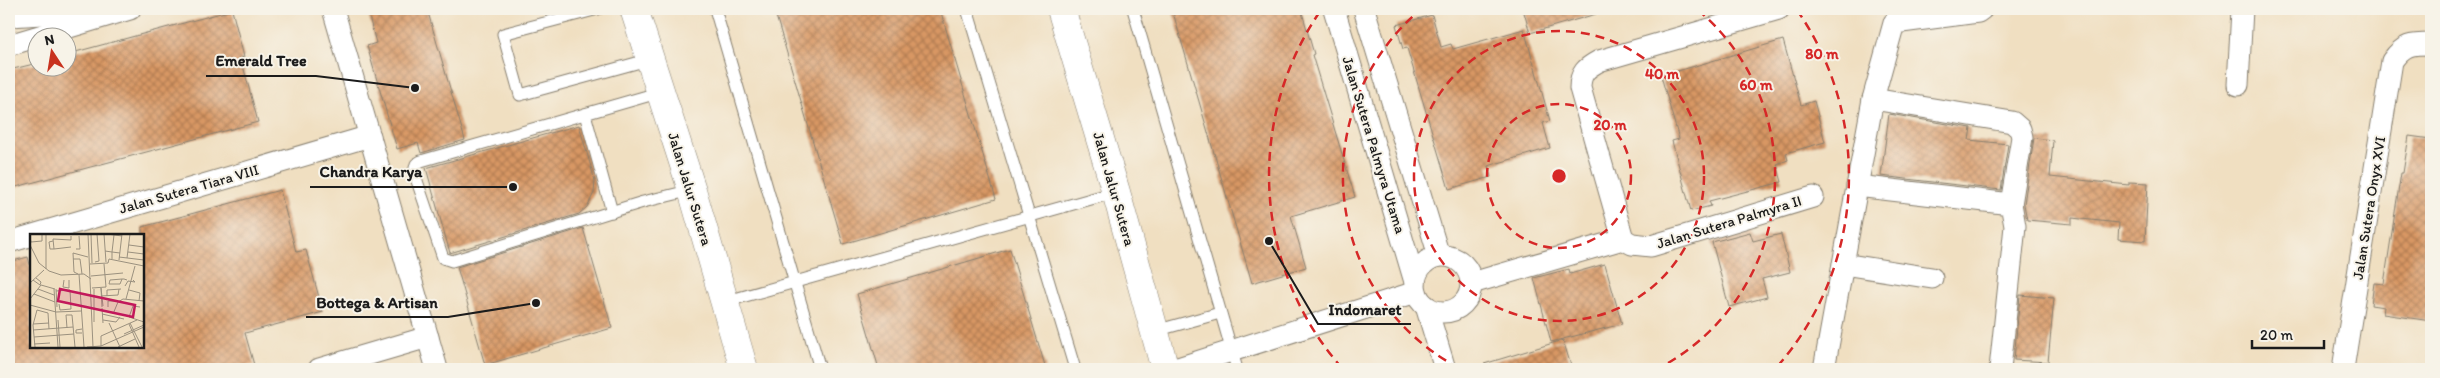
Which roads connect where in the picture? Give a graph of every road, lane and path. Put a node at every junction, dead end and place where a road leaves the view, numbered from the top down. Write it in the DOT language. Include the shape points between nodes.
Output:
graph roads {
  1 [pos="129,9"];
  2 [pos="333,9"];
  3 [pos="598,9"];
  4 [pos="634,9"];
  5 [pos="715,9"];
  6 [pos="968,9"];
  7 [pos="1061,9"];
  8 [pos="1133,9"];
  9 [pos="1334,9"];
  10 [pos="1364,9"];
  11 [pos="1779,9"];
  12 [pos="1982,9"];
  13 [pos="2242,9"];
  14 [pos="9,16"];
  15 [pos="2431,44"];
  16 [pos="9,45"];
  17 [pos="651,60"];
  18 [pos="2238,85"];
  19 [pos="661,92"];
  20 [pos="1873,99"];
  21 [pos="585,114"];
  22 [pos="370,136"];
  23 [pos="1857,186"];
  24 [pos="692,190"];
  25 [pos="1116,192"];
  26 [pos="1813,197"];
  27 [pos="2011,204"];
  28 [pos="612,212"];
  29 [pos="1029,217"];
  30 [pos="36,234"];
  31 [pos="30,236"];
  32 [pos="1623,238"];
  33 [pos="9,242"];
  34 [pos="1439,256"];
  35 [pos="1843,264"];
  36 [pos="1932,278"];
  37 [pos="794,283"];
  38 [pos="1472,283"];
  39 [pos="1419,293"];
  40 [pos="724,302"];
  41 [pos="1220,313"];
  42 [pos="1155,332"];
  43 [pos="428,337"];
  44 [pos="1234,360"];
  45 [pos="319,369"];
  46 [pos="437,369"];
  47 [pos="744,369"];
  48 [pos="820,369"];
  49 [pos="1075,369"];
  50 [pos="1165,369"];
  51 [pos="1174,369"];
  52 [pos="1445,369"];
  53 [pos="1824,369"];
  54 [pos="2000,369"];
  55 [pos="2343,369"];
  1 -- 14 [label="street"];
  1 -- 16 [label="street"];
  2 -- 22 [label="street"];
  3 -- 17 [label="lane" via="504,34 520,95"];
  4 -- 17 [label="main road, Jalan Jalur Sutera"];
  5 -- 37 [label="lane"];
  6 -- 29 [label="lane"];
  7 -- 25 [label="main road, Jalan Jalur Sutera"];
  8 -- 41 [label="lane"];
  9 -- 39 [label="street, Jalan Sutera Palmyra Utama"];
  10 -- 34 [label="street, Jalan Sutera Palmyra Utama"];
  11 -- 32 [label="street" via="1599,61 1580,77 1580,88"];
  12 -- 20 [label="street" via="1894,23"];
  13 -- 18 [label="street"];
  15 -- 55 [label="street, Jalan Sutera Onyx XVI" via="2415,44 2401,49 2392,61"];
  17 -- 19 [label="main road, Jalan Jalur Sutera"];
  19 -- 21 [label="lane"];
  19 -- 24 [label="main road, Jalan Jalur Sutera"];
  20 -- 23 [label="street"];
  20 -- 27 [label="street" via="2012,122 2022,136"];
  21 -- 28 [label="lane"];
  21 -- 28 [label="lane" via="420,161 414,172 443,258 448,260"];
  22 -- 30 [label="street, Jalan Sutera Tiara VIII"];
  22 -- 43 [label="street"];
  23 -- 27 [label="street"];
  23 -- 35 [label="street"];
  24 -- 28 [label="lane"];
  24 -- 40 [label="main road, Jalan Jalur Sutera"];
  25 -- 29 [label="lane"];
  25 -- 42 [label="main road, Jalan Jalur Sutera"];
  26 -- 32 [label="street, Jalan Sutera Palmyra II" via="1651,246 1632,244"];
  27 -- 54 [label="street" via="2015,226"];
  29 -- 37 [label="lane"];
  29 -- 49 [label="lane"];
  31 -- 33 [label="street, Jalan Sutera Tiara VIII"];
  32 -- 38 [label="street"];
  34 -- 38 [label="street" via="1458,260 1465,266"];
  34 -- 39 [label="street" via="1423,265"];
  35 -- 36 [label="street"];
  35 -- 53 [label="street"];
  37 -- 40 [label="lane"];
  37 -- 48 [label="lane"];
  38 -- 39 [label="street" via="1467,301 1443,313 1434,312"];
  39 -- 44 [label="street"];
  39 -- 52 [label="street, Jalan Sutera Palmyra Utama"];
  40 -- 47 [label="main road, Jalan Jalur Sutera"];
  41 -- 42 [label="lane"];
  41 -- 44 [label="lane"];
  42 -- 50 [label="main road, Jalan Jalur Sutera"];
  43 -- 45 [label="street"];
  43 -- 46 [label="street"];
  44 -- 51 [label="street"];
}
